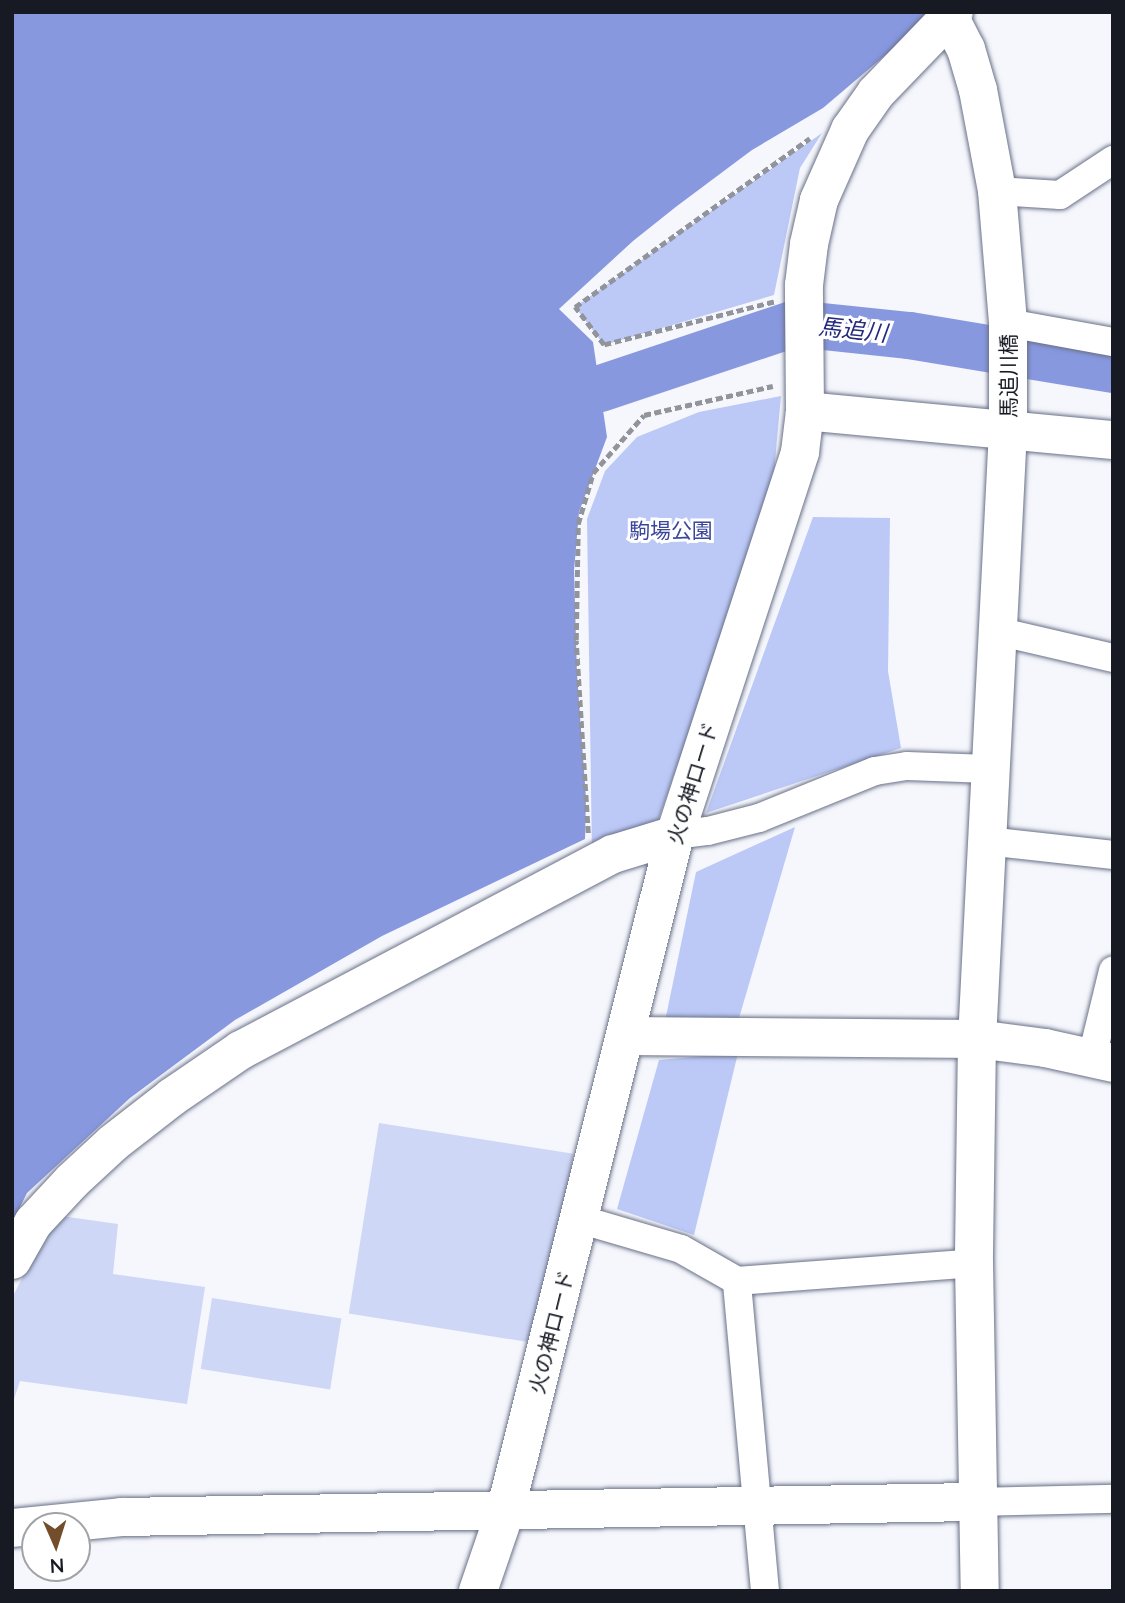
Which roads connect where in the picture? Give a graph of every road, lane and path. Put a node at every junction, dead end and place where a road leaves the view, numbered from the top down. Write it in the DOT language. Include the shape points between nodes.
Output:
graph roads {
  1 [pos="952,15"];
  2 [pos="821,131"];
  3 [pos="1113,160"];
  4 [pos="997,191"];
  5 [pos="791,293"];
  6 [pos="1008,323"];
  7 [pos="1113,342"];
  8 [pos="796,393"];
  9 [pos="1008,430"];
  10 [pos="1113,440"];
  11 [pos="997,631"];
  12 [pos="1113,658"];
  13 [pos="989,769"];
  14 [pos="675,835"];
  15 [pos="986,841"];
  16 [pos="1113,855"];
  17 [pos="590,866"];
  18 [pos="1113,971"];
  19 [pos="626,1036"];
  20 [pos="977,1039"];
  21 [pos="1102,1060"];
  22 [pos="579,1219"];
  23 [pos="12,1260"];
  24 [pos="974,1263"];
  25 [pos="737,1281"];
  26 [pos="1113,1499"];
  27 [pos="976,1502"];
  28 [pos="757,1507"];
  29 [pos="505,1512"];
  30 [pos="12,1528"];
  31 [pos="478,1591"];
  32 [pos="765,1591"];
  33 [pos="981,1591"];
  1 -- 4 [label="street, 馬追川橋" via="978,90"];
  1 -- 5 [label="street, 火の神ロード" via="876,93 850,130 820,200"];
  2 -- 5 [label="path" via="575,307 604,345"];
  3 -- 4 [label="street" via="1060,195"];
  4 -- 6 [label="street, 馬追川橋"];
  5 -- 8 [label="street, 火の神ロード"];
  6 -- 7 [label="street"];
  6 -- 9 [label="street, 馬追川橋"];
  8 -- 9 [label="street"];
  8 -- 14 [label="street, 火の神ロード" via="800,452 792,487"];
  8 -- 17 [label="path" via="644,415 593,473 578,524 576,640"];
  9 -- 10 [label="street"];
  9 -- 11 [label="street, 馬追川橋"];
  11 -- 12 [label="street"];
  11 -- 13 [label="street, 馬追川橋"];
  13 -- 14 [label="street" via="907,766 875,771 759,818"];
  13 -- 15 [label="street, 馬追川橋"];
  14 -- 17 [label="street" via="632,846"];
  14 -- 19 [label="street, 火の神ロード"];
  15 -- 16 [label="street"];
  15 -- 20 [label="street, 馬追川橋"];
  17 -- 23 [label="street" via="241,1050 172,1097 72,1181 33,1223"];
  18 -- 21 [label="street"];
  19 -- 20 [label="street"];
  19 -- 22 [label="street, 火の神ロード"];
  20 -- 21 [label="street"];
  20 -- 24 [label="street, 馬追川橋"];
  22 -- 25 [label="street" via="681,1249"];
  22 -- 29 [label="street, 火の神ロード"];
  24 -- 25 [label="street"];
  24 -- 27 [label="street, 馬追川橋"];
  25 -- 28 [label="street"];
  26 -- 27 [label="street"];
  27 -- 28 [label="street"];
  27 -- 33 [label="street, 馬追川橋"];
  28 -- 29 [label="street"];
  28 -- 32 [label="street"];
  29 -- 30 [label="street" via="122,1517"];
  29 -- 31 [label="street, 火の神ロード"];
}
